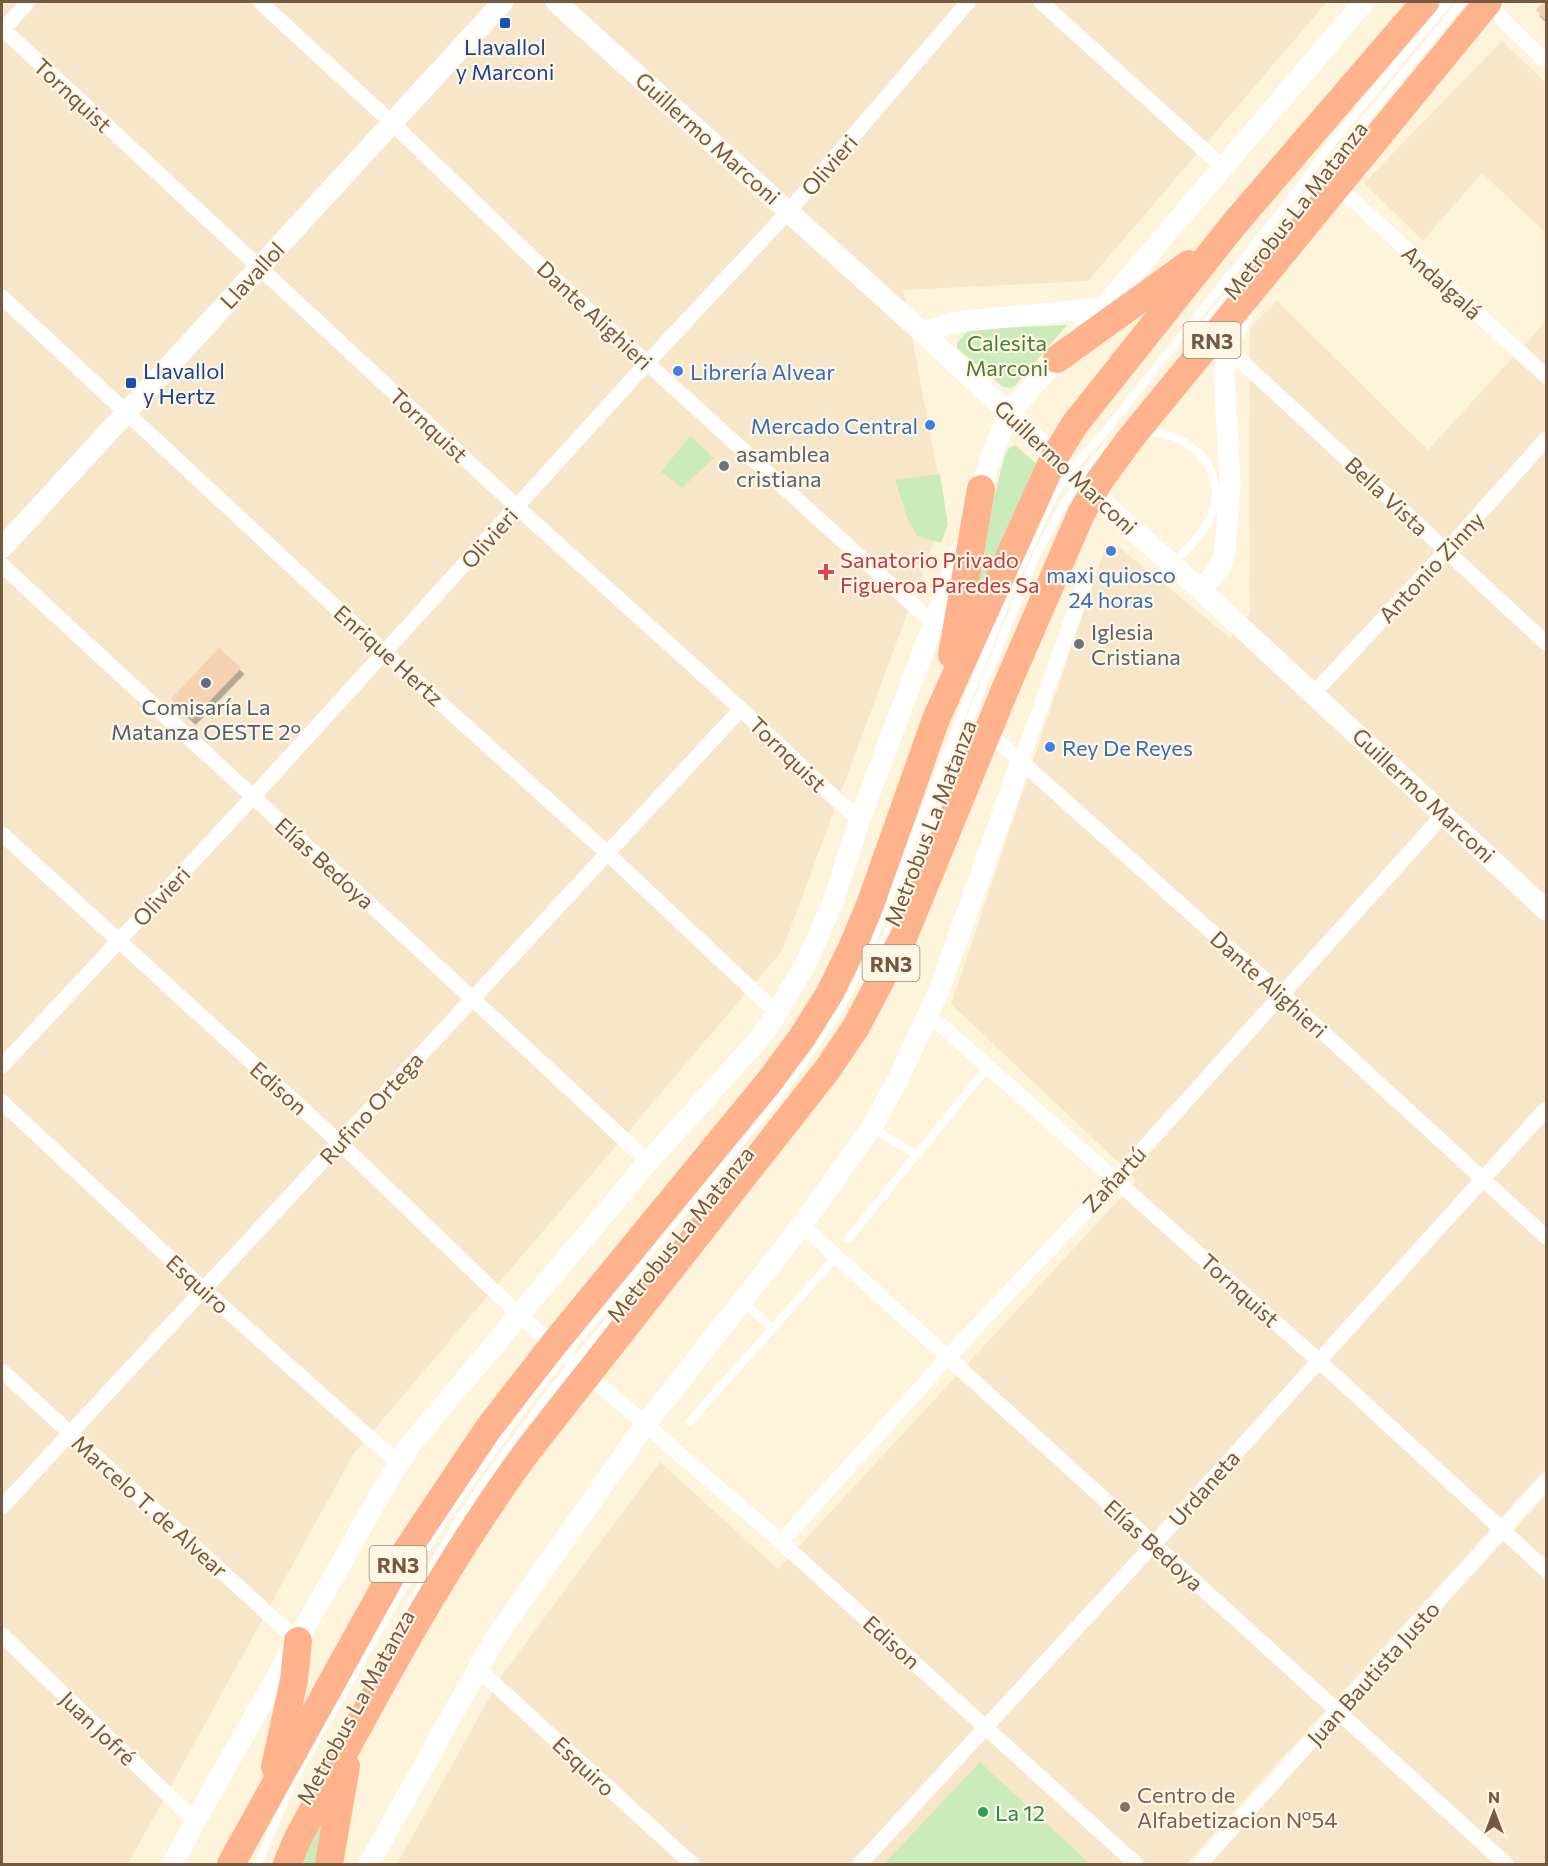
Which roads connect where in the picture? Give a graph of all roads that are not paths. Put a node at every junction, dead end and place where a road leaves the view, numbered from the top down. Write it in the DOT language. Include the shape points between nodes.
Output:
graph roads {
  1 [pos="28,2"];
  2 [pos="260,2"];
  3 [pos="502,2"];
  4 [pos="556,2"];
  5 [pos="969,2"];
  6 [pos="1041,2"];
  7 [pos="1364,2"];
  8 [pos="1425,2"];
  9 [pos="1448,2"];
  10 [pos="1462,2"];
  11 [pos="1489,2"];
  12 [pos="2,30"];
  13 [pos="1546,61"];
  14 [pos="392,123"];
  15 [pos="1224,168"];
  16 [pos="1336,189"];
  17 [pos="789,212"];
  18 [pos="1235,223"];
  19 [pos="259,267"];
  20 [pos="1252,291"];
  21 [pos="2,297"];
  22 [pos="1103,308"];
  23 [pos="923,333"];
  24 [pos="1186,349"];
  25 [pos="1228,349"];
  26 [pos="1057,359"];
  27 [pos="647,363"];
  28 [pos="1546,376"];
  29 [pos="125,412"];
  30 [pos="1009,413"];
  31 [pos="1546,439"];
  32 [pos="1121,440"];
  33 [pos="1073,476"];
  34 [pos="981,489"];
  35 [pos="517,507"];
  36 [pos="2,548"];
  37 [pos="1446,551"];
  38 [pos="1171,564"];
  39 [pos="2,565"];
  40 [pos="1085,584"];
  41 [pos="1202,591"];
  42 [pos="933,623"];
  43 [pos="1546,643"];
  44 [pos="385,653"];
  45 [pos="1314,693"];
  46 [pos="741,709"];
  47 [pos="936,719"];
  48 [pos="987,735"];
  49 [pos="1021,762"];
  50 [pos="252,798"];
  51 [pos="1444,814"];
  52 [pos="861,819"];
  53 [pos="2,834"];
  54 [pos="607,853"];
  55 [pos="1546,910"];
  56 [pos="118,942"];
  57 [pos="874,964"];
  58 [pos="1281,994"];
  59 [pos="472,998"];
  60 [pos="777,1013"];
  61 [pos="927,1017"];
  62 [pos="2,1066"];
  63 [pos="988,1066"];
  64 [pos="2,1102"];
  65 [pos="1546,1109"];
  66 [pos="871,1128"];
  67 [pos="340,1143"];
  68 [pos="917,1155"];
  69 [pos="648,1162"];
  70 [pos="1116,1179"];
  71 [pos="1484,1179"];
  72 [pos="802,1225"];
  73 [pos="1546,1237"];
  74 [pos="848,1239"];
  75 [pos="672,1244"];
  76 [pos="837,1257"];
  77 [pos="623,1285"];
  78 [pos="203,1289"];
  79 [pos="741,1300"];
  80 [pos="519,1315"];
  81 [pos="772,1328"];
  82 [pos="571,1352"];
  83 [pos="947,1358"];
  84 [pos="1319,1361"];
  85 [pos="2,1371"];
  86 [pos="690,1421"];
  87 [pos="645,1425"];
  88 [pos="70,1433"];
  89 [pos="398,1463"];
  90 [pos="1546,1481"];
  91 [pos="2,1507"];
  92 [pos="1502,1530"];
  93 [pos="781,1542"];
  94 [pos="1153,1545"];
  95 [pos="1546,1570"];
  96 [pos="401,1622"];
  97 [pos="2,1635"];
  98 [pos="298,1641"];
  99 [pos="477,1668"];
  100 [pos="1338,1711"];
  101 [pos="985,1726"];
  102 [pos="351,1740"];
  103 [pos="267,1801"];
  104 [pos="195,1821"];
  105 [pos="173,1864"];
  106 [pos="231,1864"];
  107 [pos="258,1864"];
  108 [pos="287,1864"];
  109 [pos="329,1864"];
  110 [pos="369,1864"];
  111 [pos="692,1864"];
  112 [pos="860,1864"];
  113 [pos="1136,1864"];
  114 [pos="1200,1864"];
  115 [pos="1506,1864"];
  1 -- 12 [label="street"];
  2 -- 14 [label="street, Dante Alighieri"];
  3 -- 14 [label="street, Llavallol"];
  4 -- 17 [label="street, Guillermo Marconi"];
  5 -- 17 [label="street, Olivieri"];
  6 -- 15 [label="street"];
  7 -- 15 [label="street"];
  8 -- 18 [label="highway, RN3"];
  9 -- 33 [label="lane, Metrobus La Matanza" via="1326,150"];
  10 -- 24 [label="lane, Metrobus La Matanza"];
  11 -- 13 [label="street"];
  11 -- 16 [label="highway, RN3"];
  12 -- 19 [label="street, Tornquist"];
  14 -- 19 [label="street, Llavallol"];
  14 -- 27 [label="street, Dante Alighieri"];
  15 -- 22 [label="street"];
  16 -- 20 [label="highway, RN3"];
  16 -- 28 [label="street, Andalgalá"];
  17 -- 23 [label="street, Guillermo Marconi"];
  17 -- 27 [label="street, Olivieri"];
  18 -- 26 [label="highway, RN3" via="1163,284"];
  18 -- 33 [label="highway, RN3" via="1075,424"];
  19 -- 29 [label="street, Llavallol"];
  19 -- 35 [label="street, Tornquist"];
  20 -- 25 [label="street"];
  20 -- 32 [label="highway, RN3"];
  21 -- 29 [label="street, Enrique Hertz"];
  22 -- 23 [label="street" via="965,321"];
  22 -- 26 [label="street"];
  23 -- 30 [label="street, Guillermo Marconi"];
  25 -- 37 [label="street, Bella Vista"];
  25 -- 41 [label="street" via="1224,395 1230,482 1225,552 1221,565"];
  26 -- 30 [label="street"];
  27 -- 35 [label="street, Olivieri"];
  27 -- 42 [label="street, Dante Alighieri"];
  29 -- 36 [label="street, Llavallol"];
  29 -- 44 [label="street, Enrique Hertz"];
  30 -- 33 [label="street, Guillermo Marconi"];
  30 -- 34 [label="street"];
  31 -- 37 [label="street, Antonio Zinny"];
  32 -- 33 [label="highway, RN3" via="1113,460"];
  32 -- 38 [label="lane" via="1156,432 1171,436 1201,455 1214,477 1216,489 1209,520"];
  33 -- 38 [label="street, Guillermo Marconi"];
  33 -- 47 [label="highway, RN3"];
  33 -- 48 [label="highway, RN3"];
  33 -- 57 [label="lane, Metrobus La Matanza" via="994,658"];
  33 -- 77 [label="lane, Metrobus La Matanza" via="1051,501 1014,581 870,948 847,996 783,1091"];
  34 -- 42 [label="street"];
  34 -- 47 [label="highway" via="958,631"];
  35 -- 44 [label="street, Olivieri"];
  35 -- 46 [label="street, Tornquist"];
  37 -- 43 [label="street, Bella Vista"];
  37 -- 45 [label="street, Antonio Zinny"];
  38 -- 41 [label="street, Guillermo Marconi"];
  39 -- 50 [label="street, Elías Bedoya"];
  40 -- 49 [label="street"];
  41 -- 45 [label="street, Guillermo Marconi"];
  42 -- 52 [label="street"];
  44 -- 50 [label="street, Olivieri"];
  44 -- 54 [label="street, Enrique Hertz"];
  45 -- 51 [label="street, Guillermo Marconi"];
  46 -- 52 [label="street, Tornquist" via="840,804"];
  46 -- 54 [label="street, Rufino Ortega"];
  47 -- 82 [label="highway, RN3" via="870,904 830,993 801,1039"];
  48 -- 49 [label="street, Dante Alighieri"];
  48 -- 82 [label="highway, RN3" via="903,938 856,1027 827,1070"];
  49 -- 58 [label="street, Dante Alighieri"];
  49 -- 61 [label="street"];
  50 -- 56 [label="street, Olivieri"];
  50 -- 59 [label="street, Elías Bedoya"];
  51 -- 55 [label="street, Guillermo Marconi"];
  51 -- 58 [label="street, Zañartú"];
  52 -- 60 [label="street" via="821,932"];
  53 -- 56 [label="street, Edison"];
  54 -- 59 [label="street, Rufino Ortega"];
  54 -- 60 [label="street, Enrique Hertz"];
  56 -- 62 [label="street, Olivieri"];
  56 -- 67 [label="street, Edison"];
  58 -- 70 [label="street, Zañartú"];
  58 -- 71 [label="street, Dante Alighieri"];
  59 -- 67 [label="street, Rufino Ortega"];
  59 -- 69 [label="street, Elías Bedoya"];
  60 -- 69 [label="street" via="745,1056"];
  61 -- 63 [label="street, Tornquist"];
  61 -- 66 [label="street"];
  63 -- 68 [label="lane"];
  63 -- 70 [label="street, Tornquist"];
  64 -- 78 [label="street, Esquiro"];
  65 -- 71 [label="street, Urdaneta"];
  66 -- 68 [label="lane"];
  66 -- 72 [label="street"];
  67 -- 78 [label="street, Rufino Ortega"];
  67 -- 80 [label="street, Edison"];
  68 -- 74 [label="lane"];
  69 -- 80 [label="street"];
  70 -- 83 [label="street, Zañartú"];
  70 -- 84 [label="street, Tornquist"];
  71 -- 73 [label="street, Dante Alighieri"];
  71 -- 84 [label="street, Urdaneta"];
  72 -- 76 [label="street, Elías Bedoya"];
  72 -- 79 [label="street"];
  75 -- 82 [label="lane, Metrobus La Matanza"];
  76 -- 81 [label="lane"];
  76 -- 83 [label="street, Elías Bedoya"];
  77 -- 82 [label="lane, Metrobus La Matanza"];
  77 -- 82 [label="lane, Metrobus La Matanza"];
  78 -- 88 [label="street, Rufino Ortega"];
  78 -- 89 [label="street, Esquiro"];
  79 -- 81 [label="lane"];
  79 -- 87 [label="street"];
  80 -- 82 [label="street, Edison"];
  80 -- 89 [label="street"];
  81 -- 86 [label="lane"];
  82 -- 87 [label="street, Edison"];
  82 -- 96 [label="lane, Metrobus La Matanza" via="552,1390 474,1497"];
  82 -- 102 [label="highway, RN3" via="529,1449 489,1504 413,1627"];
  82 -- 103 [label="highway, RN3" via="488,1429 397,1565"];
  82 -- 107 [label="lane, Metrobus La Matanza" via="495,1446 412,1571 294,1779"];
  83 -- 93 [label="street, Zañartú"];
  83 -- 94 [label="street, Elías Bedoya"];
  84 -- 92 [label="street, Tornquist"];
  84 -- 94 [label="street, Urdaneta"];
  85 -- 88 [label="street, Marcelo T. de Alvear"];
  87 -- 93 [label="street, Edison"];
  87 -- 99 [label="street"];
  88 -- 91 [label="street, Rufino Ortega"];
  88 -- 98 [label="street, Marcelo T. de Alvear"];
  89 -- 98 [label="street"];
  90 -- 92 [label="street, Juan Bautista Justo"];
  92 -- 95 [label="street, Tornquist"];
  92 -- 100 [label="street, Juan Bautista Justo"];
  93 -- 101 [label="street, Edison"];
  94 -- 100 [label="street, Elías Bedoya"];
  94 -- 101 [label="street, Urdaneta"];
  97 -- 104 [label="street, Juan Jofré"];
  98 -- 103 [label="highway, RN3" via="294,1680"];
  98 -- 104 [label="street"];
  99 -- 110 [label="street"];
  99 -- 111 [label="street, Esquiro"];
  100 -- 114 [label="street, Juan Bautista Justo"];
  100 -- 115 [label="street, Elías Bedoya"];
  101 -- 112 [label="street, Urdaneta"];
  101 -- 113 [label="street, Edison"];
  102 -- 108 [label="highway, RN3"];
  102 -- 109 [label="highway"];
  103 -- 106 [label="highway, RN3"];
  104 -- 105 [label="street"];
}
